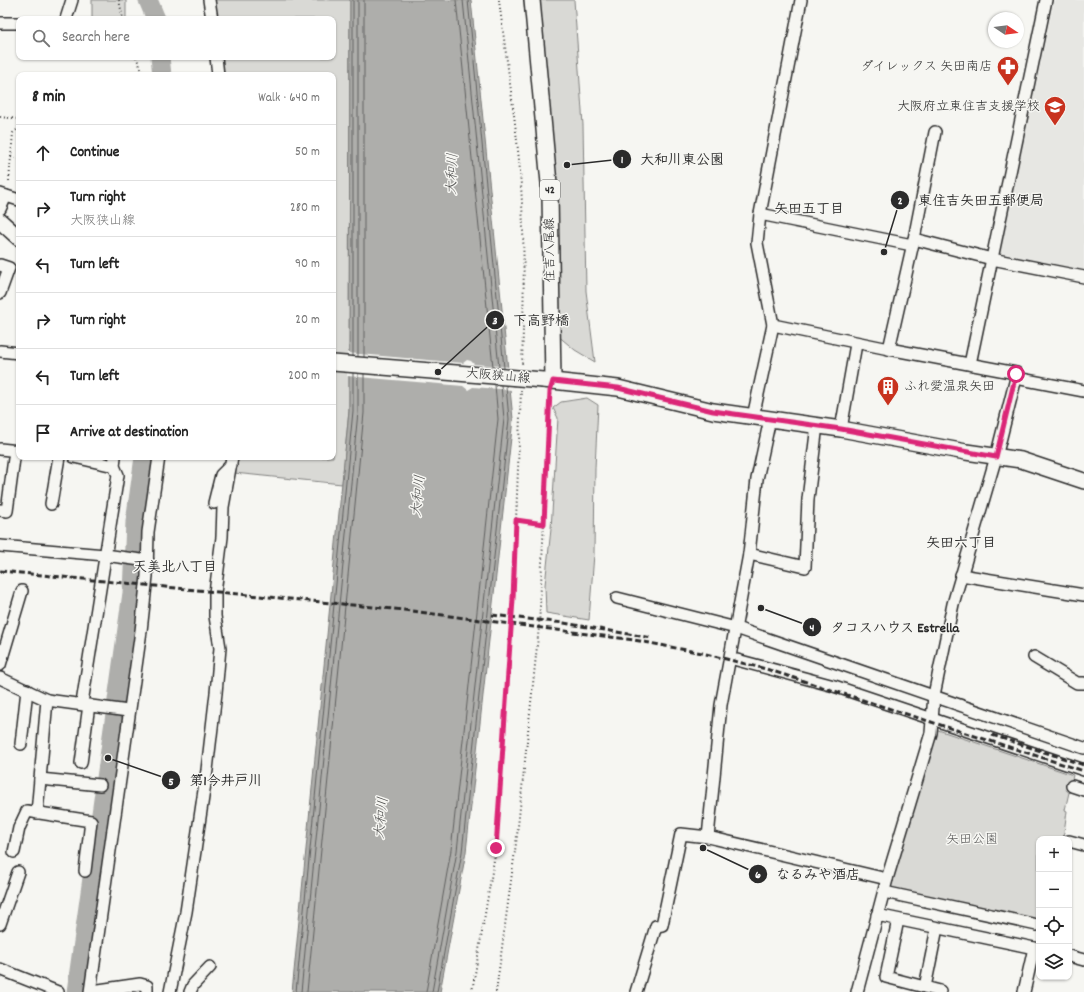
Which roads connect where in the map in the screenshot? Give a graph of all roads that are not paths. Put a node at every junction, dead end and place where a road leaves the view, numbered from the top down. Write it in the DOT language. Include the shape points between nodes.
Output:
graph roads {
  1 [pos="72,0"];
  2 [pos="209,0"];
  3 [pos="532,0"];
  4 [pos="802,0"];
  5 [pos="1046,0"];
  6 [pos="67,16"];
  7 [pos="212,16"];
  8 [pos="0,23"];
  9 [pos="16,23"];
  10 [pos="216,60"];
  11 [pos="218,72"];
  12 [pos="935,132"];
  13 [pos="3,195"];
  14 [pos="16,199"];
  15 [pos="0,209"];
  16 [pos="760,214"];
  17 [pos="0,221"];
  18 [pos="16,235"];
  19 [pos="913,242"];
  20 [pos="992,259"];
  21 [pos="0,265"];
  22 [pos="1084,277"];
  23 [pos="0,293"];
  24 [pos="772,325"];
  25 [pos="856,344"];
  26 [pos="889,349"];
  27 [pos="0,351"];
  28 [pos="16,353"];
  29 [pos="336,363"];
  30 [pos="970,364"];
  31 [pos="1016,378"];
  32 [pos="548,381"];
  33 [pos="1084,391"];
  34 [pos="753,417"];
  35 [pos="770,419"];
  36 [pos="817,425"];
  37 [pos="841,429"];
  38 [pos="0,449"];
  39 [pos="16,451"];
  40 [pos="16,457"];
  41 [pos="996,457"];
  42 [pos="58,460"];
  43 [pos="98,460"];
  44 [pos="159,460"];
  45 [pos="114,462"];
  46 [pos="231,466"];
  47 [pos="1084,481"];
  48 [pos="214,503"];
  49 [pos="51,504"];
  50 [pos="0,510"];
  51 [pos="0,546"];
  52 [pos="749,554"];
  53 [pos="104,555"];
  54 [pos="144,560"];
  55 [pos="961,576"];
  56 [pos="22,591"];
  57 [pos="1084,595"];
  58 [pos="617,598"];
  59 [pos="736,628"];
  60 [pos="1034,657"];
  61 [pos="737,660"];
  62 [pos="0,665"];
  63 [pos="0,678"];
  64 [pos="1084,683"];
  65 [pos="27,690"];
  66 [pos="934,695"];
  67 [pos="47,700"];
  68 [pos="86,704"];
  69 [pos="125,710"];
  70 [pos="933,719"];
  71 [pos="21,744"];
  72 [pos="1084,748"];
  73 [pos="81,763"];
  74 [pos="1084,770"];
  75 [pos="40,779"];
  76 [pos="100,785"];
  77 [pos="1072,786"];
  78 [pos="1084,790"];
  79 [pos="37,813"];
  80 [pos="708,837"];
  81 [pos="1072,842"];
  82 [pos="1084,845"];
  83 [pos="14,852"];
  84 [pos="85,871"];
  85 [pos="18,872"];
  86 [pos="887,880"];
  87 [pos="884,892"];
  88 [pos="877,915"];
  89 [pos="898,920"];
  90 [pos="0,924"];
  91 [pos="1036,925"];
  92 [pos="937,928"];
  93 [pos="1036,949"];
  94 [pos="1036,952"];
  95 [pos="1072,957"];
  96 [pos="1084,960"];
  97 [pos="210,966"];
  98 [pos="0,968"];
  99 [pos="925,987"];
  100 [pos="91,991"];
  101 [pos="940,991"];
  102 [pos="58,992"];
  103 [pos="147,992"];
  104 [pos="170,992"];
  105 [pos="190,992"];
  106 [pos="636,992"];
  107 [pos="857,992"];
  108 [pos="1024,992"];
  1 -- 6 [label="street"];
  2 -- 7 [label="street"];
  3 -- 32 [label="main road, 住吉八尾線 / 42" via="550,194"];
  4 -- 16 [label="street"];
  5 -- 20 [label="street"];
  8 -- 9 [label="street"];
  10 -- 11 [label="street"];
  12 -- 19 [label="street"];
  13 -- 14 [label="street"];
  13 -- 15 [label="street"];
  16 -- 19 [label="street"];
  16 -- 24 [label="street" via="757,243"];
  17 -- 18 [label="main road"];
  19 -- 20 [label="street"];
  19 -- 26 [label="street"];
  20 -- 22 [label="street"];
  20 -- 30 [label="street"];
  21 -- 23 [label="street" via="9,268"];
  24 -- 25 [label="street"];
  24 -- 34 [label="street"];
  25 -- 26 [label="street"];
  25 -- 37 [label="street"];
  26 -- 30 [label="street"];
  27 -- 28 [label="street"];
  29 -- 32 [label="main road, 大阪狭山線, bridge"];
  30 -- 31 [label="street" via="1016,374"];
  31 -- 33 [label="street"];
  31 -- 41 [label="street"];
  32 -- 34 [label="main road, 大阪狭山線" via="618,388 713,411"];
  34 -- 35 [label="main road, 大阪狭山線"];
  35 -- 36 [label="main road, 大阪狭山線"];
  35 -- 52 [label="street" via="757,479"];
  36 -- 37 [label="main road, 大阪狭山線"];
  36 -- 52 [label="street" via="808,499 805,567"];
  37 -- 41 [label="main road, 大阪狭山線"];
  38 -- 39 [label="street"];
  40 -- 50 [label="street" via="7,511"];
  41 -- 47 [label="main road, 大阪狭山線" via="1022,460"];
  41 -- 55 [label="street"];
  42 -- 49 [label="street"];
  43 -- 45 [label="street"];
  44 -- 54 [label="street"];
  45 -- 53 [label="street" via="118,475"];
  46 -- 48 [label="street" via="222,475"];
  46 -- 104 [label="street" via="223,507 214,603 220,648 216,693 186,912"];
  51 -- 53 [label="street"];
  52 -- 59 [label="street"];
  53 -- 54 [label="street"];
  53 -- 68 [label="street"];
  54 -- 69 [label="street" via="141,631"];
  55 -- 57 [label="street"];
  55 -- 66 [label="street"];
  56 -- 62 [label="street"];
  58 -- 59 [label="street"];
  59 -- 66 [label="street"];
  59 -- 80 [label="street" via="720,705"];
  60 -- 64 [label="street" via="1076,683"];
  61 -- 70 [label="street" via="834,686"];
  63 -- 65 [label="street"];
  65 -- 67 [label="street"];
  65 -- 71 [label="street"];
  66 -- 70 [label="street"];
  66 -- 72 [label="street"];
  67 -- 68 [label="street"];
  67 -- 75 [label="street"];
  68 -- 69 [label="street"];
  68 -- 73 [label="street"];
  69 -- 100 [label="street"];
  70 -- 74 [label="street"];
  70 -- 86 [label="street"];
  75 -- 76 [label="street"];
  75 -- 79 [label="street"];
  77 -- 78 [label="street"];
  79 -- 83 [label="street" via="27,811 19,828"];
  79 -- 84 [label="street" via="92,821"];
  80 -- 86 [label="street"];
  80 -- 106 [label="street" via="681,834 662,925 656,926"];
  81 -- 82 [label="street"];
  85 -- 90 [label="street"];
  86 -- 87 [label="street"];
  87 -- 88 [label="street"];
  87 -- 91 [label="street"];
  88 -- 89 [label="street"];
  88 -- 107 [label="street"];
  89 -- 92 [label="street"];
  89 -- 99 [label="street" via="885,975 887,978"];
  92 -- 93 [label="street"];
  92 -- 99 [label="street"];
  94 -- 108 [label="street"];
  95 -- 96 [label="street"];
  97 -- 105 [label="street"];
  98 -- 102 [label="street"];
  99 -- 101 [label="street"];
  100 -- 103 [label="street" via="140,984 147,986"];
}
